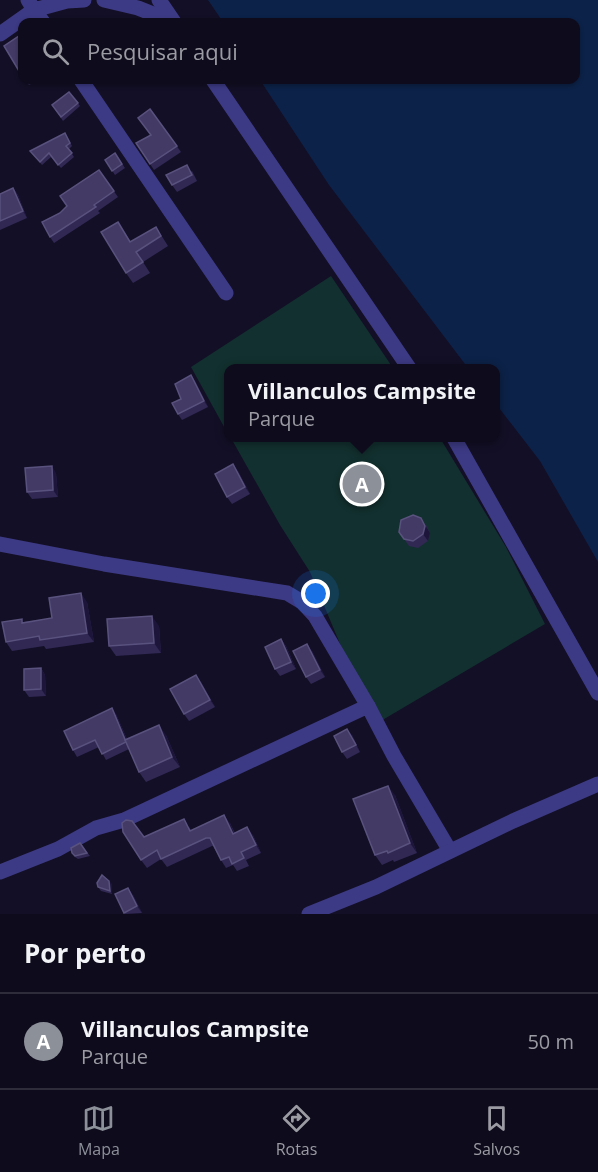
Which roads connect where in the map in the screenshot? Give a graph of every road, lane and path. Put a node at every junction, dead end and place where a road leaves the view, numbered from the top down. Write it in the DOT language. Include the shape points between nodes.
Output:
graph roads {
  1 [pos="84,0"];
  2 [pos="104,0"];
  3 [pos="159,0"];
  4 [pos="35,11"];
  5 [pos="163,18"];
  6 [pos="170,18"];
  7 [pos="18,22"];
  8 [pos="0,34"];
  9 [pos="84,84"];
  10 [pos="216,84"];
  11 [pos="226,293"];
  12 [pos="406,364"];
  13 [pos="456,442"];
  14 [pos="0,544"];
  15 [pos="598,693"];
  16 [pos="368,706"];
  17 [pos="598,784"];
  18 [pos="450,851"];
  19 [pos="0,872"];
  20 [pos="309,914"];
  1 -- 4 [label="street"];
  2 -- 5 [label="street"];
  3 -- 6 [label="street"];
  7 -- 8 [label="street"];
  9 -- 11 [label="street"];
  10 -- 12 [label="street"];
  13 -- 15 [label="street"];
  14 -- 16 [label="street" via="287,592 315,616"];
  16 -- 18 [label="street"];
  16 -- 19 [label="street" via="124,820 96,828 58,849"];
  17 -- 18 [label="street"];
  18 -- 20 [label="street"];
}
